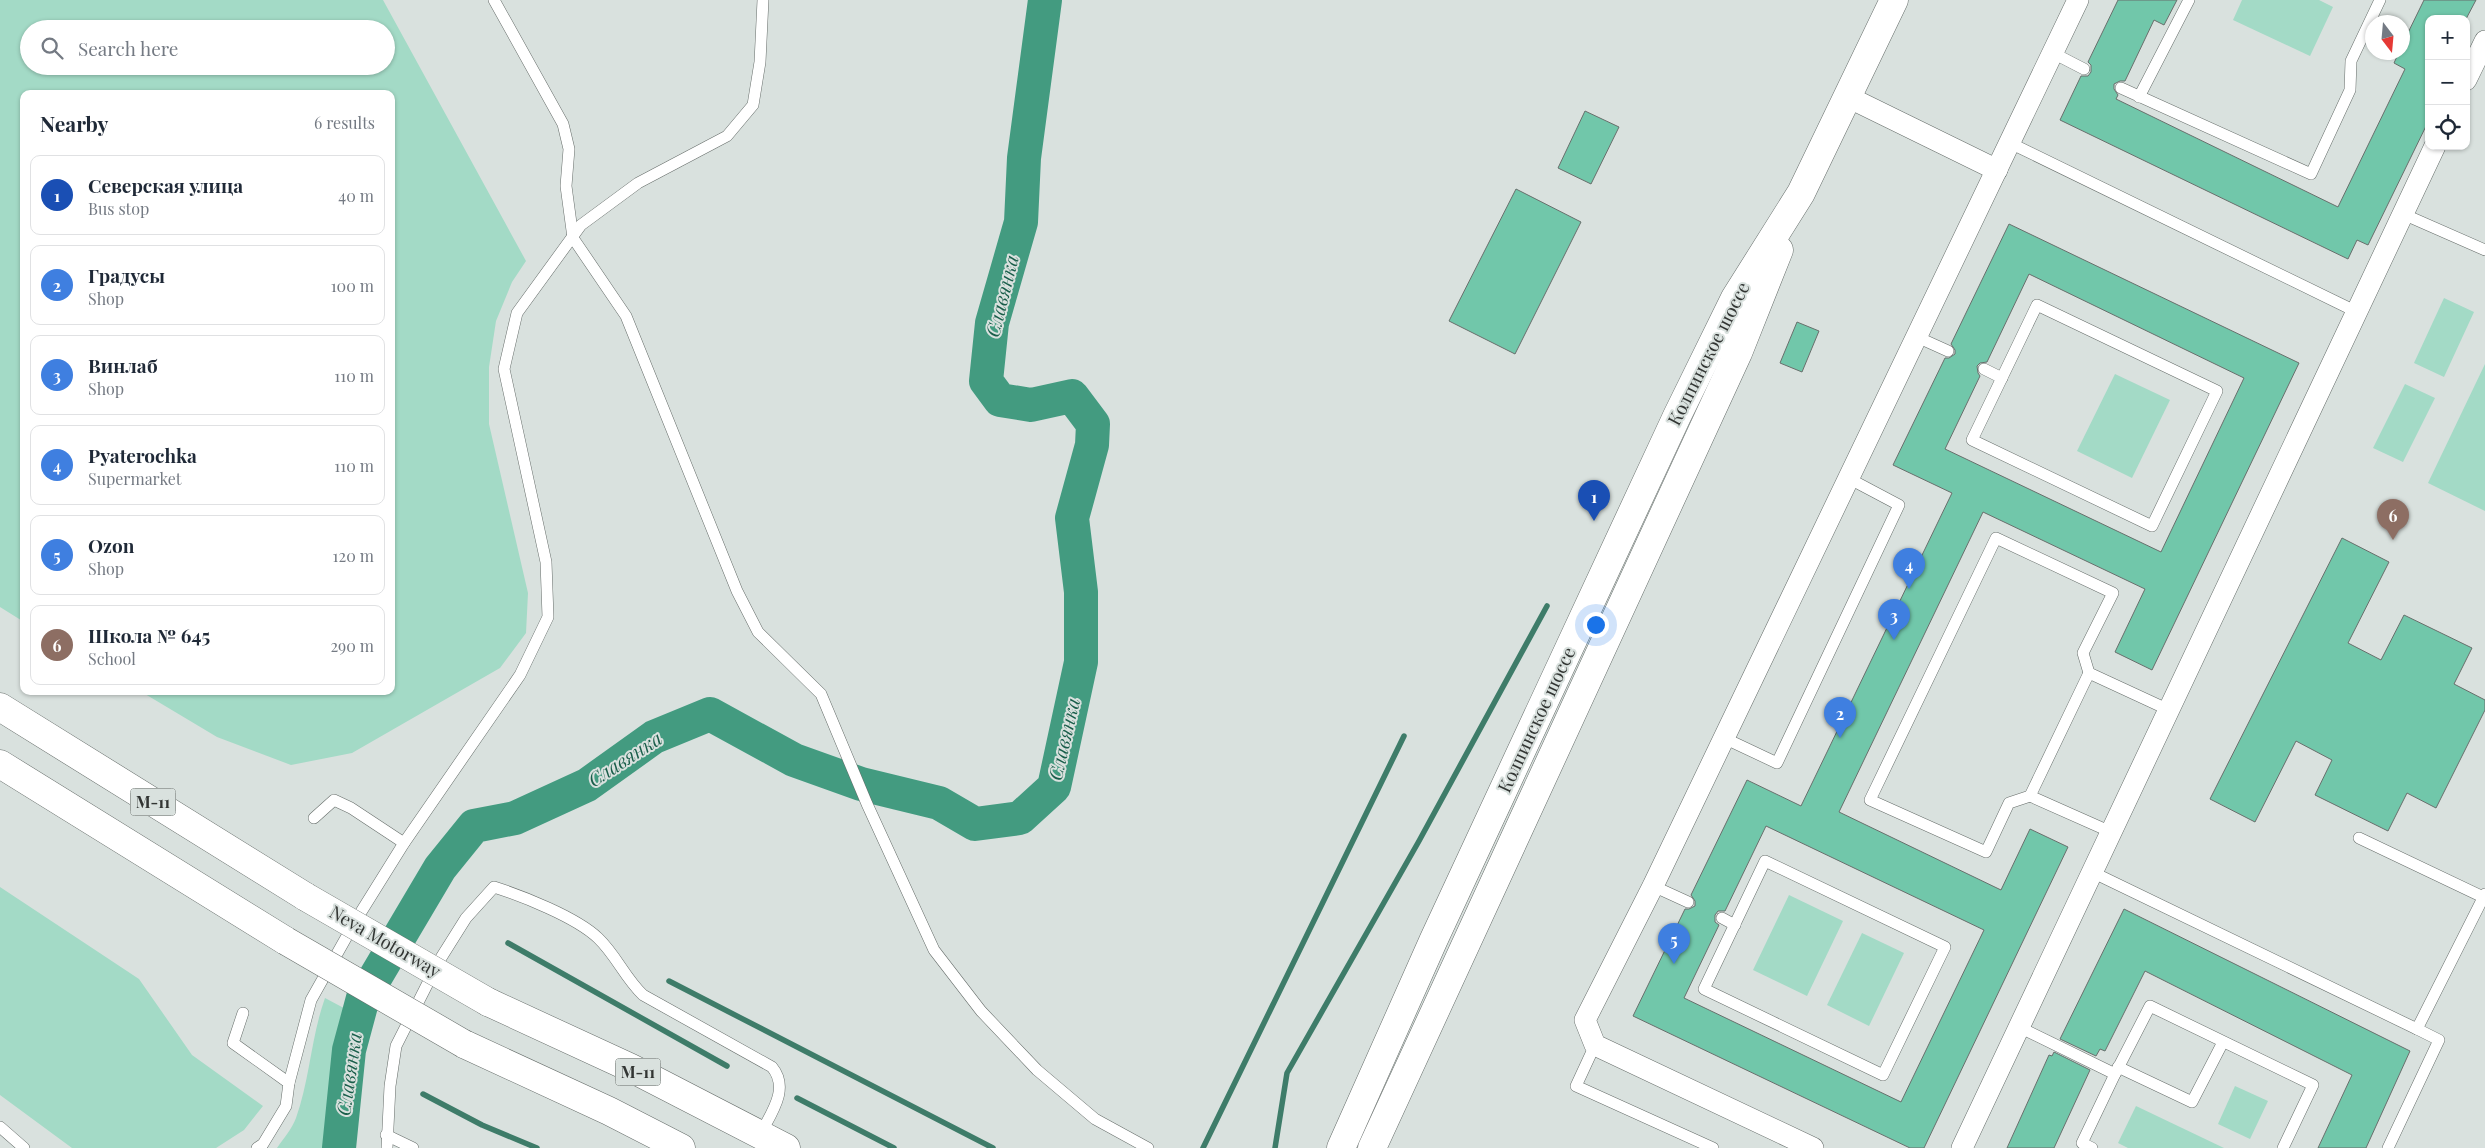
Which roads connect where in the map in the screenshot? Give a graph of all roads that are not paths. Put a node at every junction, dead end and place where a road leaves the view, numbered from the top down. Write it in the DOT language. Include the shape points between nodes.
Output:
graph roads {
  1 [pos="494,0"];
  2 [pos="763,0"];
  3 [pos="1894,0"];
  4 [pos="2078,0"];
  5 [pos="2189,0"];
  6 [pos="2380,0"];
  7 [pos="2485,41"];
  8 [pos="2053,53"];
  9 [pos="2084,69"];
  10 [pos="2470,72"];
  11 [pos="2122,88"];
  12 [pos="1848,97"];
  13 [pos="2139,97"];
  14 [pos="2010,143"];
  15 [pos="2433,150"];
  16 [pos="1997,170"];
  17 [pos="1801,193"];
  18 [pos="2403,214"];
  19 [pos="573,238"];
  20 [pos="2485,250"];
  21 [pos="2356,312"];
  22 [pos="1917,337"];
  23 [pos="1948,352"];
  24 [pos="1984,369"];
  25 [pos="2002,378"];
  26 [pos="1848,478"];
  27 [pos="2089,673"];
  28 [pos="0,707"];
  29 [pos="2169,710"];
  30 [pos="1724,738"];
  31 [pos="0,764"];
  32 [pos="2030,796"];
  33 [pos="314,818"];
  34 [pos="2111,832"];
  35 [pos="2359,838"];
  36 [pos="404,844"];
  37 [pos="2092,872"];
  38 [pos="1653,886"];
  39 [pos="2484,896"];
  40 [pos="1688,902"];
  41 [pos="1722,918"];
  42 [pos="1735,924"];
  43 [pos="243,1013"];
  44 [pos="2019,1027"];
  45 [pos="2417,1029"];
  46 [pos="2223,1042"];
  47 [pos="1595,1045"];
  48 [pos="2117,1071"];
  49 [pos="289,1083"];
  50 [pos="0,1127"];
  51 [pos="386,1135"];
  52 [pos="760,1135"];
  53 [pos="24,1148"];
  54 [pos="257,1148"];
  55 [pos="387,1148"];
  56 [pos="413,1148"];
  57 [pos="681,1148"];
  58 [pos="786,1148"];
  59 [pos="1148,1148"];
  60 [pos="1341,1148"];
  61 [pos="1372,1148"];
  62 [pos="1713,1148"];
  63 [pos="1814,1148"];
  64 [pos="1962,1148"];
  65 [pos="2092,1148"];
  66 [pos="2283,1148"];
  67 [pos="2388,1148"];
  1 -- 19 [label="lane" via="562,124 569,149 566,186"];
  2 -- 19 [label="lane" via="760,62 753,105 727,136 638,183 581,225"];
  3 -- 12 [label="main road, Колпинское шоссе"];
  4 -- 8 [label="street"];
  5 -- 13 [label="lane"];
  6 -- 13 [label="lane" via="2351,61 2350,90 2311,174"];
  7 -- 10 [label="street"];
  8 -- 9 [label="lane"];
  8 -- 14 [label="street"];
  11 -- 13 [label="lane"];
  12 -- 16 [label="street"];
  12 -- 17 [label="main road, Колпинское шоссе"];
  14 -- 16 [label="street"];
  14 -- 21 [label="lane"];
  15 -- 18 [label="street"];
  16 -- 22 [label="street"];
  17 -- 60 [label="main road, Колпинское шоссе" via="1735,298 1677,416 1434,939"];
  17 -- 61 [label="main road, Колпинское шоссе" via="1738,353"];
  18 -- 20 [label="lane"];
  18 -- 21 [label="street"];
  19 -- 36 [label="lane" via="517,314 504,369 546,562 548,617 520,675"];
  19 -- 59 [label="lane" via="626,316 737,591 758,632 821,694 934,950 981,1011 1037,1070 1095,1119"];
  21 -- 29 [label="street"];
  22 -- 23 [label="lane"];
  22 -- 26 [label="street"];
  24 -- 25 [label="lane"];
  25 -- 25 [label="lane" via="1972,440 2152,526 2217,391 2037,305"];
  26 -- 30 [label="street"];
  26 -- 30 [label="lane" via="1899,505 1777,763"];
  27 -- 29 [label="lane"];
  27 -- 32 [label="lane"];
  27 -- 32 [label="lane" via="2083,653 2113,593 1996,538 1870,800 1986,852 2009,803"];
  28 -- 52 [label="main road, Neva Motorway / М-11, bridge" via="306,897 488,1002 630,1068"];
  29 -- 34 [label="street"];
  30 -- 38 [label="street"];
  31 -- 57 [label="main road, М-11, bridge" via="286,941 464,1044"];
  32 -- 34 [label="lane"];
  33 -- 36 [label="lane" via="334,800"];
  34 -- 37 [label="street"];
  35 -- 39 [label="lane"];
  36 -- 49 [label="lane" via="311,1000"];
  37 -- 44 [label="street"];
  37 -- 45 [label="lane"];
  38 -- 40 [label="lane"];
  38 -- 47 [label="street" via="1585,1020"];
  39 -- 45 [label="lane"];
  41 -- 42 [label="lane"];
  42 -- 42 [label="lane" via="1704,989 1883,1075 1945,947 1765,862"];
  43 -- 49 [label="lane" via="233,1043"];
  44 -- 48 [label="lane"];
  44 -- 64 [label="street"];
  45 -- 67 [label="lane" via="2439,1040"];
  46 -- 48 [label="lane" via="2192,1102"];
  46 -- 48 [label="lane" via="2150,1006"];
  46 -- 66 [label="lane" via="2313,1085"];
  47 -- 62 [label="lane" via="1576,1086"];
  47 -- 63 [label="street"];
  48 -- 65 [label="lane" via="2082,1143"];
  49 -- 54 [label="lane" via="286,1106 263,1144"];
  50 -- 53 [label="lane"];
  51 -- 52 [label="lane" via="396,1046 439,961 466,918 494,887 516,894 582,926 597,937 630,983 643,995 772,1067 780,1079 780,1093"];
  51 -- 55 [label="lane"];
  51 -- 56 [label="lane"];
  52 -- 58 [label="main road, Neva Motorway / М-11"];
}
